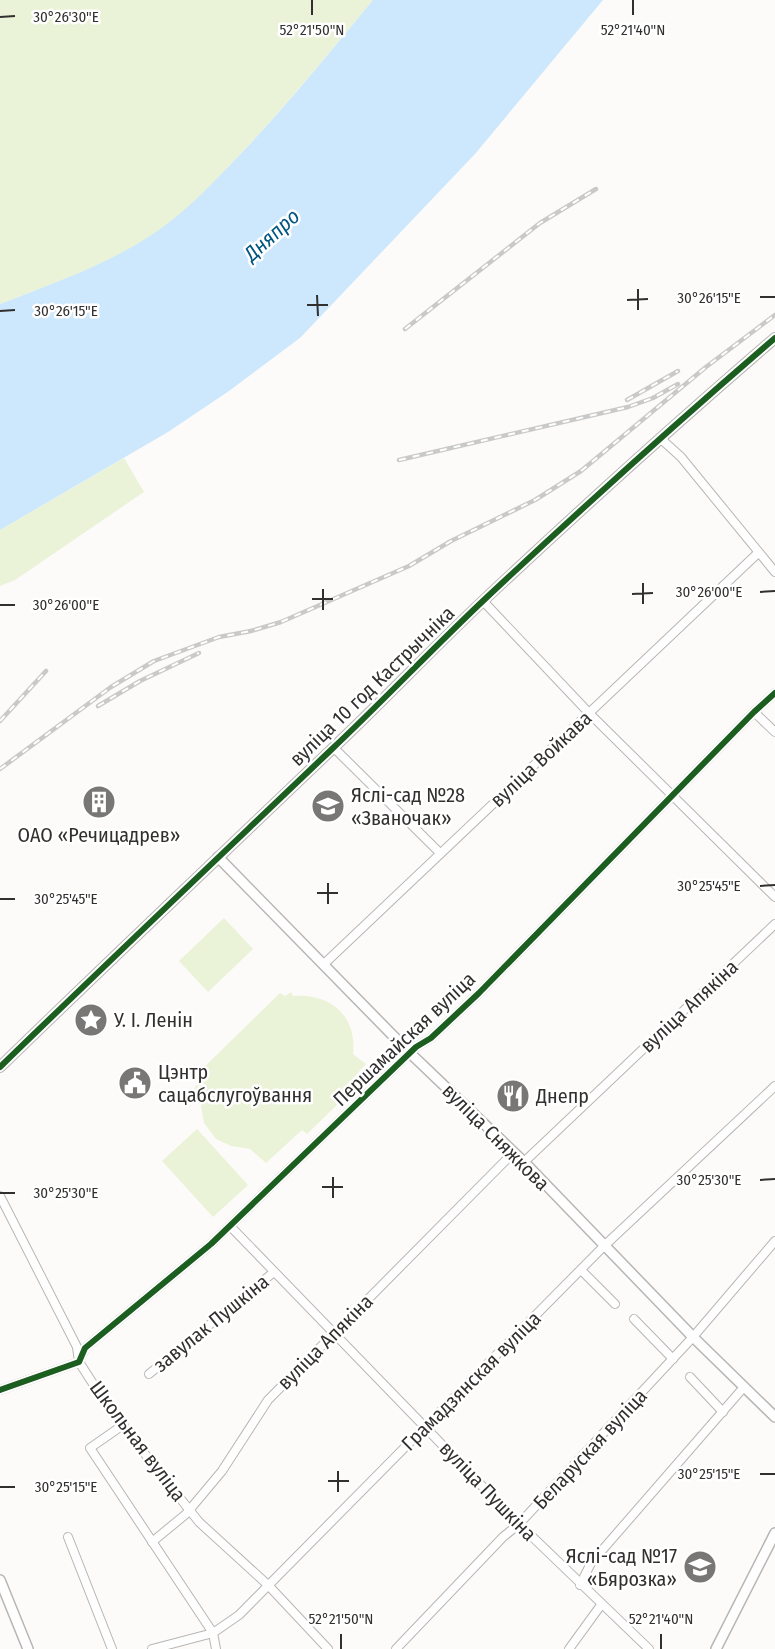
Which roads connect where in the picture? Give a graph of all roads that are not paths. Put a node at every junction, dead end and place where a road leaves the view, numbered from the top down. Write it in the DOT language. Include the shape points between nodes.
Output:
graph roads {
  1 [pos="775,339"];
  2 [pos="660,438"];
  3 [pos="758,553"];
  4 [pos="775,572"];
  5 [pos="483,601"];
  6 [pos="775,693"];
  7 [pos="754,712"];
  8 [pos="590,714"];
  9 [pos="775,732"];
  10 [pos="334,748"];
  11 [pos="672,797"];
  12 [pos="440,853"];
  13 [pos="218,857"];
  14 [pos="775,897"];
  15 [pos="775,924"];
  16 [pos="324,964"];
  17 [pos="411,1053"];
  18 [pos="0,1066"];
  19 [pos="775,1086"];
  20 [pos="513,1153"];
  21 [pos="524,1162"];
  22 [pos="0,1196"];
  23 [pos="230,1226"];
  24 [pos="775,1241"];
  25 [pos="604,1246"];
  26 [pos="581,1270"];
  27 [pos="274,1272"];
  28 [pos="615,1304"];
  29 [pos="634,1319"];
  30 [pos="334,1333"];
  31 [pos="693,1338"];
  32 [pos="673,1359"];
  33 [pos="79,1362"];
  34 [pos="149,1374"];
  35 [pos="690,1377"];
  36 [pos="744,1387"];
  37 [pos="0,1390"];
  38 [pos="723,1412"];
  39 [pos="775,1417"];
  40 [pos="123,1425"];
  41 [pos="425,1428"];
  42 [pos="190,1510"];
  43 [pos="519,1524"];
  44 [pos="775,1533"];
  45 [pos="68,1537"];
  46 [pos="152,1542"];
  47 [pos="0,1580"];
  48 [pos="268,1585"];
  49 [pos="580,1585"];
  50 [pos="601,1605"];
  51 [pos="213,1632"];
  52 [pos="28,1649"];
  53 [pos="112,1649"];
  54 [pos="152,1649"];
  55 [pos="216,1649"];
  56 [pos="328,1649"];
  57 [pos="396,1649"];
  58 [pos="569,1649"];
  59 [pos="649,1649"];
  60 [pos="716,1649"];
  1 -- 2 [label="street, вуліца 10 год Кастрычніка"];
  2 -- 3 [label="street" via="681,457"];
  2 -- 5 [label="street, вуліца 10 год Кастрычніка"];
  3 -- 4 [label="street"];
  3 -- 8 [label="street, вуліца Войкава"];
  5 -- 8 [label="street"];
  5 -- 10 [label="street, вуліца 10 год Кастрычніка"];
  6 -- 7 [label="street, Першамайская вуліца"];
  7 -- 9 [label="street"];
  7 -- 11 [label="street, Першамайская вуліца"];
  8 -- 11 [label="street"];
  8 -- 12 [label="street, вуліца Войкава"];
  10 -- 12 [label="street"];
  10 -- 13 [label="street, вуліца 10 год Кастрычніка"];
  11 -- 14 [label="street"];
  11 -- 17 [label="street, Першамайская вуліца" via="479,993"];
  12 -- 16 [label="street, вуліца Войкава"];
  13 -- 16 [label="street, вуліца Сняжкова"];
  13 -- 18 [label="street, вуліца 10 год Кастрычніка"];
  15 -- 21 [label="street, вуліца Апякіна"];
  16 -- 17 [label="street, вуліца Сняжкова"];
  17 -- 20 [label="street, вуліца Сняжкова"];
  17 -- 23 [label="street, Першамайская вуліца"];
  19 -- 25 [label="street, Грамадзянская вуліца"];
  20 -- 21 [label="street, вуліца Сняжкова"];
  20 -- 30 [label="street, вуліца Апякіна"];
  21 -- 25 [label="street, вуліца Сняжкова"];
  22 -- 33 [label="street, Школьная вуліца" via="77,1347"];
  23 -- 27 [label="street, вуліца Пушкіна"];
  23 -- 33 [label="street, Першамайская вуліца" via="85,1348"];
  24 -- 31 [label="street, Беларуская вуліца"];
  25 -- 26 [label="street, Грамадзянская вуліца"];
  25 -- 31 [label="street, вуліца Сняжкова"];
  26 -- 28 [label="street"];
  26 -- 41 [label="street, Грамадзянская вуліца"];
  27 -- 30 [label="street, вуліца Пушкіна"];
  27 -- 34 [label="street, завулак Пушкіна"];
  29 -- 32 [label="street"];
  30 -- 41 [label="street, вуліца Пушкіна"];
  30 -- 42 [label="street, вуліца Апякіна" via="268,1400 222,1471"];
  31 -- 32 [label="street, Беларуская вуліца"];
  31 -- 36 [label="street, вуліца Сняжкова"];
  32 -- 43 [label="street, Беларуская вуліца"];
  33 -- 37 [label="street"];
  33 -- 40 [label="street, Школьная вуліца"];
  35 -- 38 [label="street"];
  36 -- 38 [label="street"];
  36 -- 39 [label="street, вуліца Сняжкова"];
  38 -- 49 [label="street" via="591,1563"];
  40 -- 42 [label="street, Школьная вуліца"];
  40 -- 46 [label="street" via="90,1448"];
  41 -- 43 [label="street, вуліца Пушкіна"];
  41 -- 48 [label="street, Грамадзянская вуліца"];
  42 -- 46 [label="street, вуліца Апякіна"];
  42 -- 48 [label="street, Школьная вуліца"];
  43 -- 49 [label="street, вуліца Пушкіна"];
  43 -- 57 [label="street, Беларуская вуліца"];
  44 -- 60 [label="street"];
  45 -- 53 [label="street"];
  46 -- 51 [label="street"];
  47 -- 52 [label="street"];
  48 -- 51 [label="street, Грамадзянская вуліца" via="239,1615"];
  48 -- 56 [label="street, Школьная вуліца"];
  49 -- 50 [label="street, вуліца Пушкіна"];
  50 -- 58 [label="street"];
  50 -- 59 [label="street, вуліца Пушкіна"];
  51 -- 54 [label="street, Грамадзянская вуліца"];
  51 -- 55 [label="street"];
}
